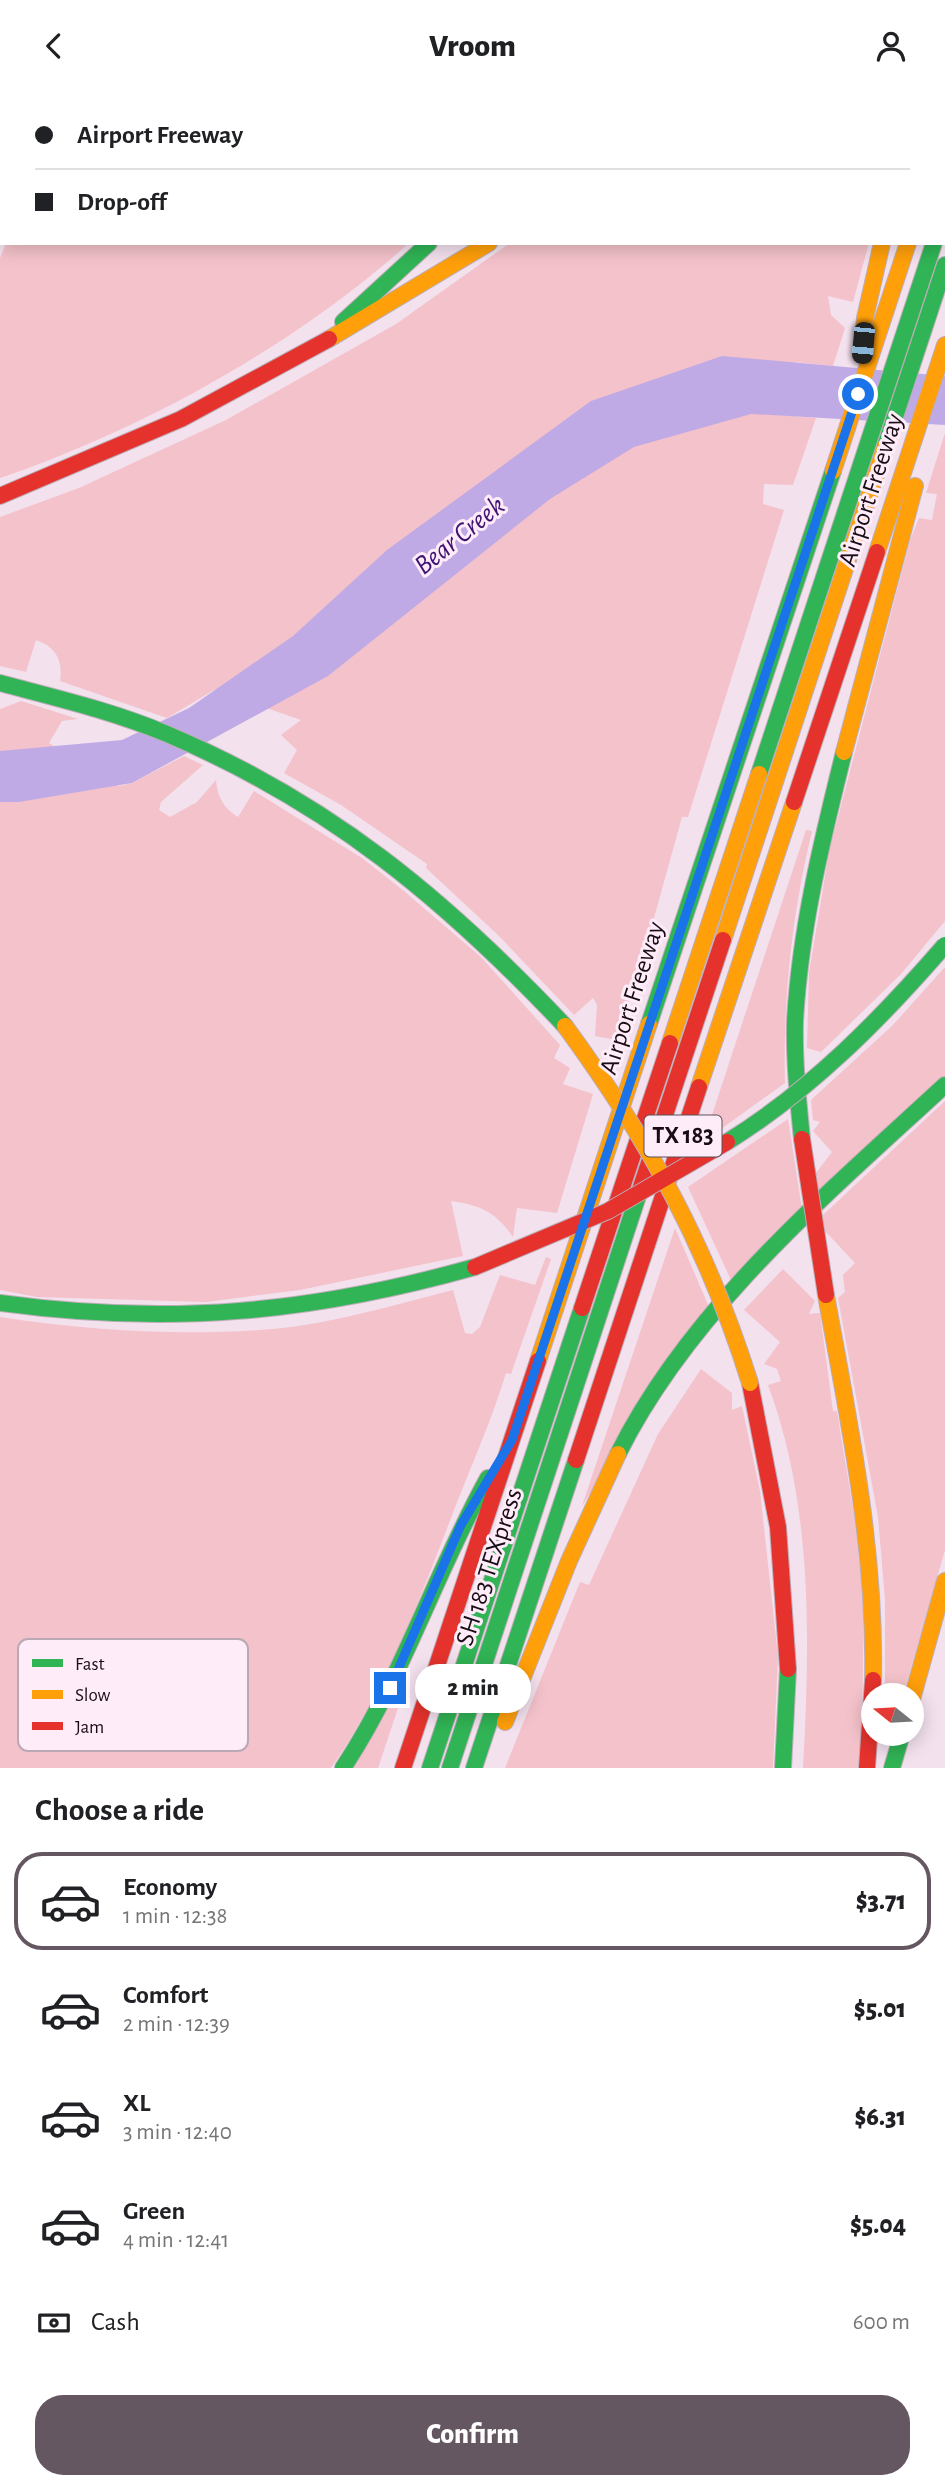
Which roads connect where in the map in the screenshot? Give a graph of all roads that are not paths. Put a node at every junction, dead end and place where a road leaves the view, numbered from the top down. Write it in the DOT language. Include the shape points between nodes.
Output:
graph roads {
  1 [pos="427,245"];
  2 [pos="486,245"];
  3 [pos="882,245"];
  4 [pos="907,245"];
  5 [pos="933,245"];
  6 [pos="945,265"];
  7 [pos="323,342"];
  8 [pos="945,345"];
  9 [pos="945,391"];
  10 [pos="858,394"];
  11 [pos="0,496"];
  12 [pos="1,683"];
  13 [pos="945,945"];
  14 [pos="945,1085"];
  15 [pos="0,1303"];
  16 [pos="512,1440"];
  17 [pos="945,1581"];
  18 [pos="916,1683"];
  19 [pos="898,1747"];
  20 [pos="343,1768"];
  21 [pos="403,1768"];
  22 [pos="430,1768"];
  23 [pos="450,1768"];
  24 [pos="474,1768"];
  25 [pos="485,1768"];
  26 [pos="783,1768"];
  27 [pos="867,1768"];
  28 [pos="892,1768"];
  1 -- 7 [label="main road"];
  2 -- 7 [label="main road"];
  3 -- 10 [label="main road" via="865,318"];
  4 -- 10 [label="main road, Airport Freeway / TX 183"];
  5 -- 22 [label="main road, SH 183 TEXpress"];
  6 -- 23 [label="main road, SH 183 TEXpress"];
  7 -- 11 [label="main road" via="181,419"];
  8 -- 24 [label="main road, Airport Freeway / TX 183"];
  9 -- 27 [label="main road, bridge" via="880,605 843,754 807,920 796,1019 802,1139 863,1510 872,1591 874,1663"];
  10 -- 16 [label="main road, Airport Freeway / TX 183"];
  12 -- 26 [label="main road, bridge" via="124,717 184,741 317,808 411,876 488,943 565,1026 609,1084 681,1204 711,1266 750,1383 770,1467 783,1553 790,1641"];
  13 -- 15 [label="main road, bridge" via="830,1065 702,1160 563,1233 475,1268 328,1304 221,1315 86,1314"];
  14 -- 25 [label="main road" via="834,1187 711,1317 644,1406 592,1515"];
  16 -- 20 [label="main road" via="461,1525 398,1671 372,1724"];
  16 -- 21 [label="main road, Airport Freeway / TX 183"];
  17 -- 18 [label="main road"];
  19 -- 28 [label="main road"];
}
